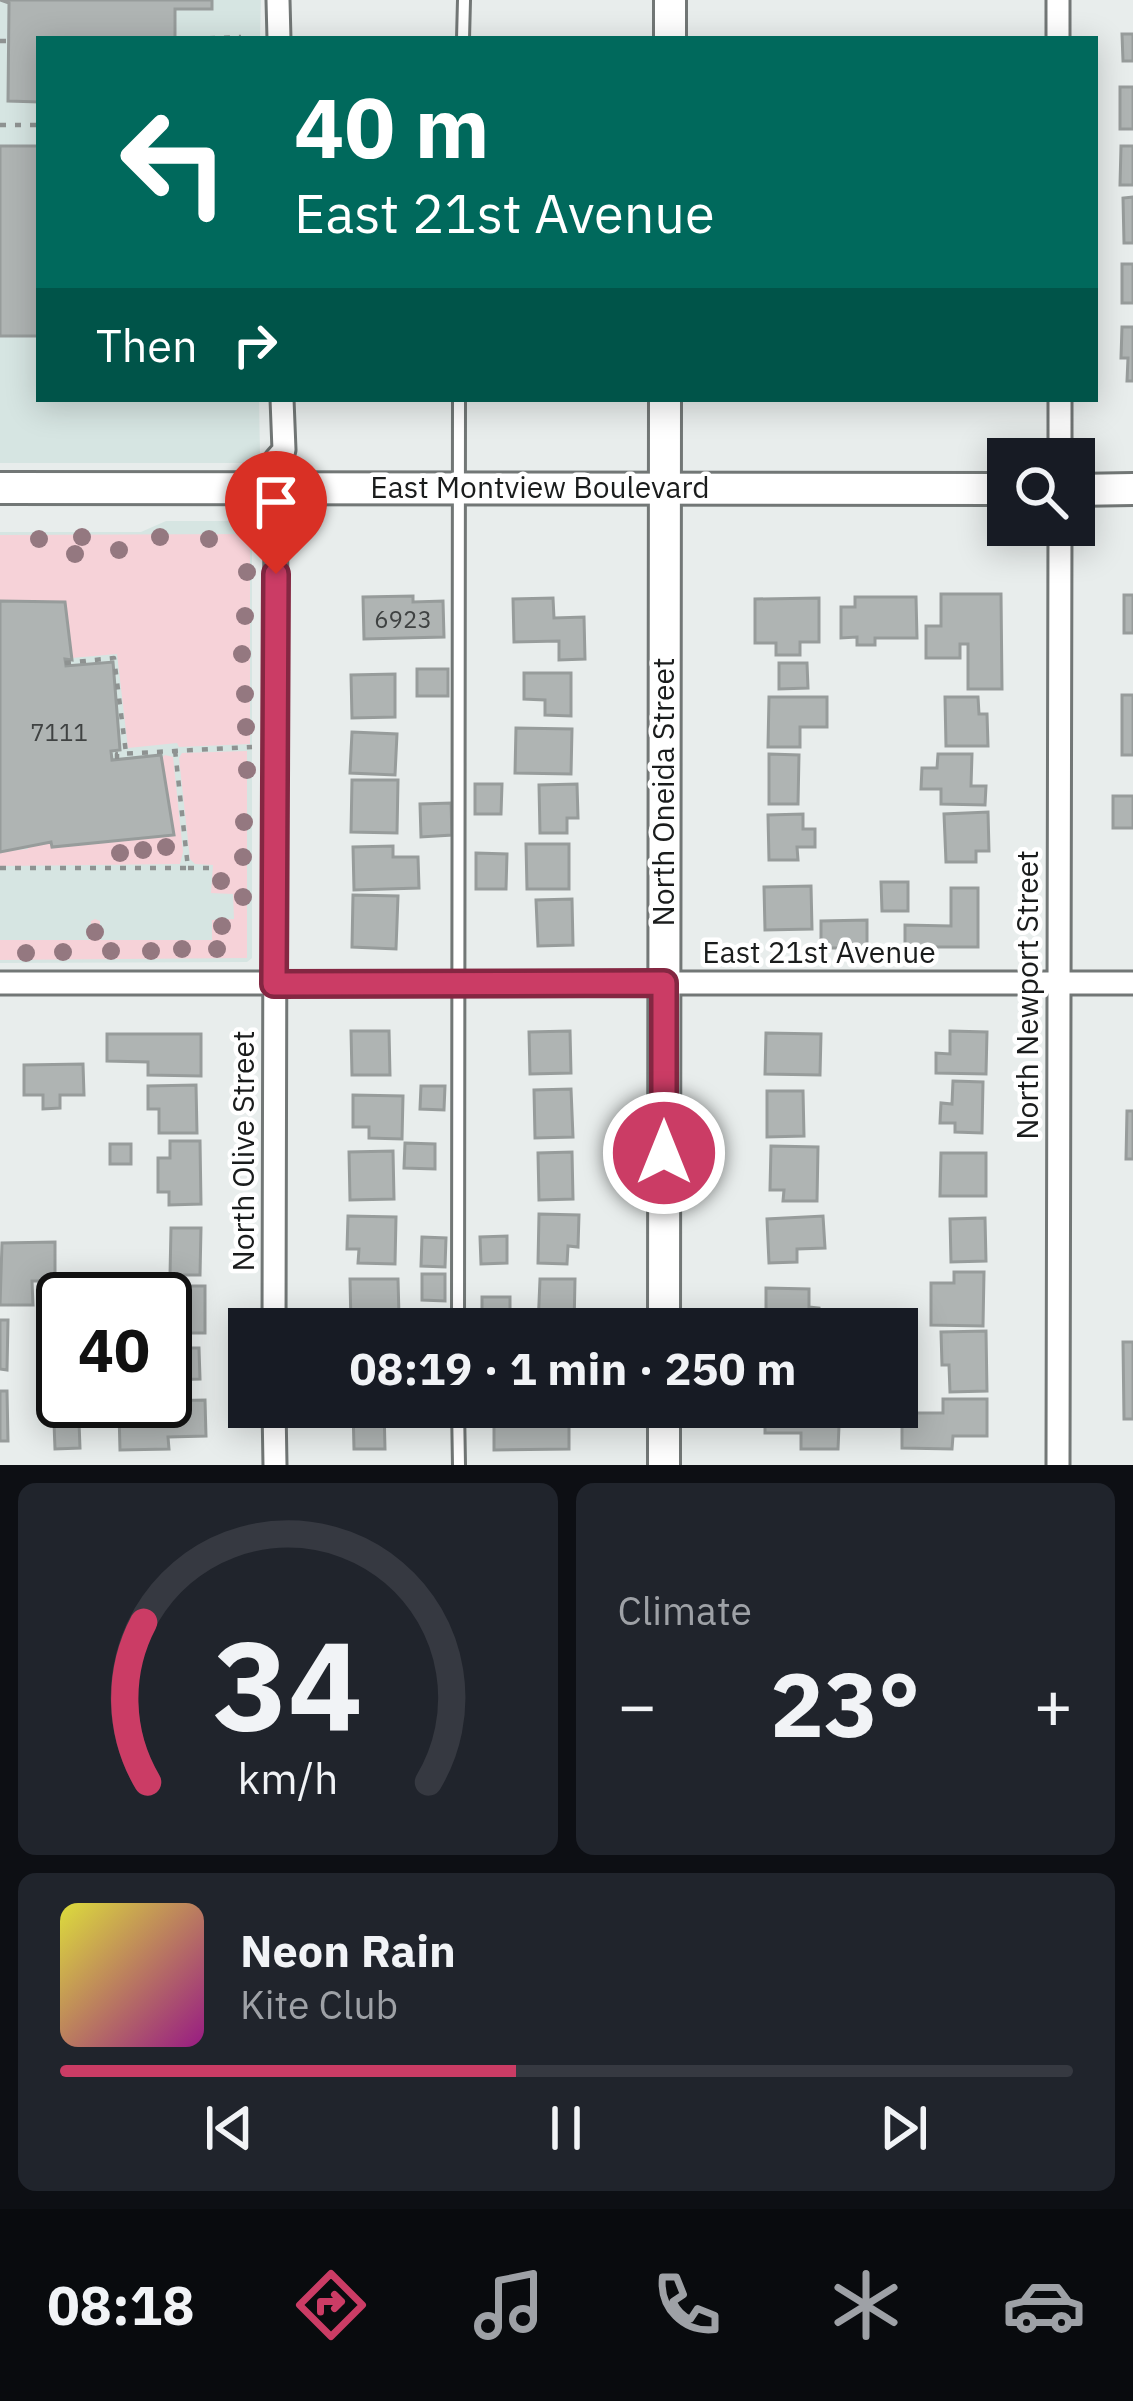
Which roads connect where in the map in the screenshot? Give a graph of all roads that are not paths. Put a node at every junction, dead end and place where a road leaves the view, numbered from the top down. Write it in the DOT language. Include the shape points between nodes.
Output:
graph roads {
  1 [pos="278,0"];
  2 [pos="464,0"];
  3 [pos="670,0"];
  4 [pos="1058,0"];
  5 [pos="279,36"];
  6 [pos="463,36"];
  7 [pos="670,36"];
  8 [pos="1058,36"];
  9 [pos="282,402"];
  10 [pos="459,402"];
  11 [pos="665,402"];
  12 [pos="1060,402"];
  13 [pos="1060,438"];
  14 [pos="664,487"];
  15 [pos="0,488"];
  16 [pos="276,488"];
  17 [pos="458,488"];
  18 [pos="987,489"];
  19 [pos="1095,490"];
  20 [pos="1133,490"];
  21 [pos="1060,546"];
  22 [pos="0,983"];
  23 [pos="458,983"];
  24 [pos="664,983"];
  25 [pos="1133,983"];
  26 [pos="274,984"];
  27 [pos="1057,984"];
  28 [pos="274,1308"];
  29 [pos="458,1308"];
  30 [pos="664,1308"];
  31 [pos="274,1428"];
  32 [pos="458,1428"];
  33 [pos="664,1428"];
  34 [pos="274,1465"];
  35 [pos="458,1465"];
  36 [pos="664,1465"];
  37 [pos="1058,1465"];
  1 -- 5 [label="street"];
  2 -- 6 [label="lane"];
  3 -- 7 [label="main road"];
  4 -- 8 [label="street"];
  9 -- 16 [label="street, North Olive Street"];
  10 -- 17 [label="lane"];
  11 -- 14 [label="main road, North Oneida Street"];
  12 -- 13 [label="street"];
  14 -- 17 [label="main road, East Montview Boulevard"];
  14 -- 18 [label="main road, East Montview Boulevard"];
  14 -- 24 [label="main road, North Oneida Street"];
  15 -- 16 [label="main road, East Montview Boulevard"];
  16 -- 17 [label="main road, East Montview Boulevard"];
  16 -- 26 [label="street, North Olive Street"];
  17 -- 23 [label="lane"];
  19 -- 20 [label="main road"];
  21 -- 27 [label="street, North Newport Street"];
  22 -- 26 [label="street, East 21st Avenue"];
  23 -- 24 [label="street, East 21st Avenue"];
  23 -- 26 [label="street, East 21st Avenue"];
  23 -- 29 [label="lane"];
  24 -- 27 [label="street, East 21st Avenue"];
  24 -- 30 [label="main road, North Oneida Street"];
  25 -- 27 [label="street, East 21st Avenue"];
  26 -- 28 [label="street, North Olive Street"];
  27 -- 37 [label="street, North Newport Street"];
  31 -- 34 [label="street"];
  32 -- 35 [label="lane"];
  33 -- 36 [label="main road"];
}
